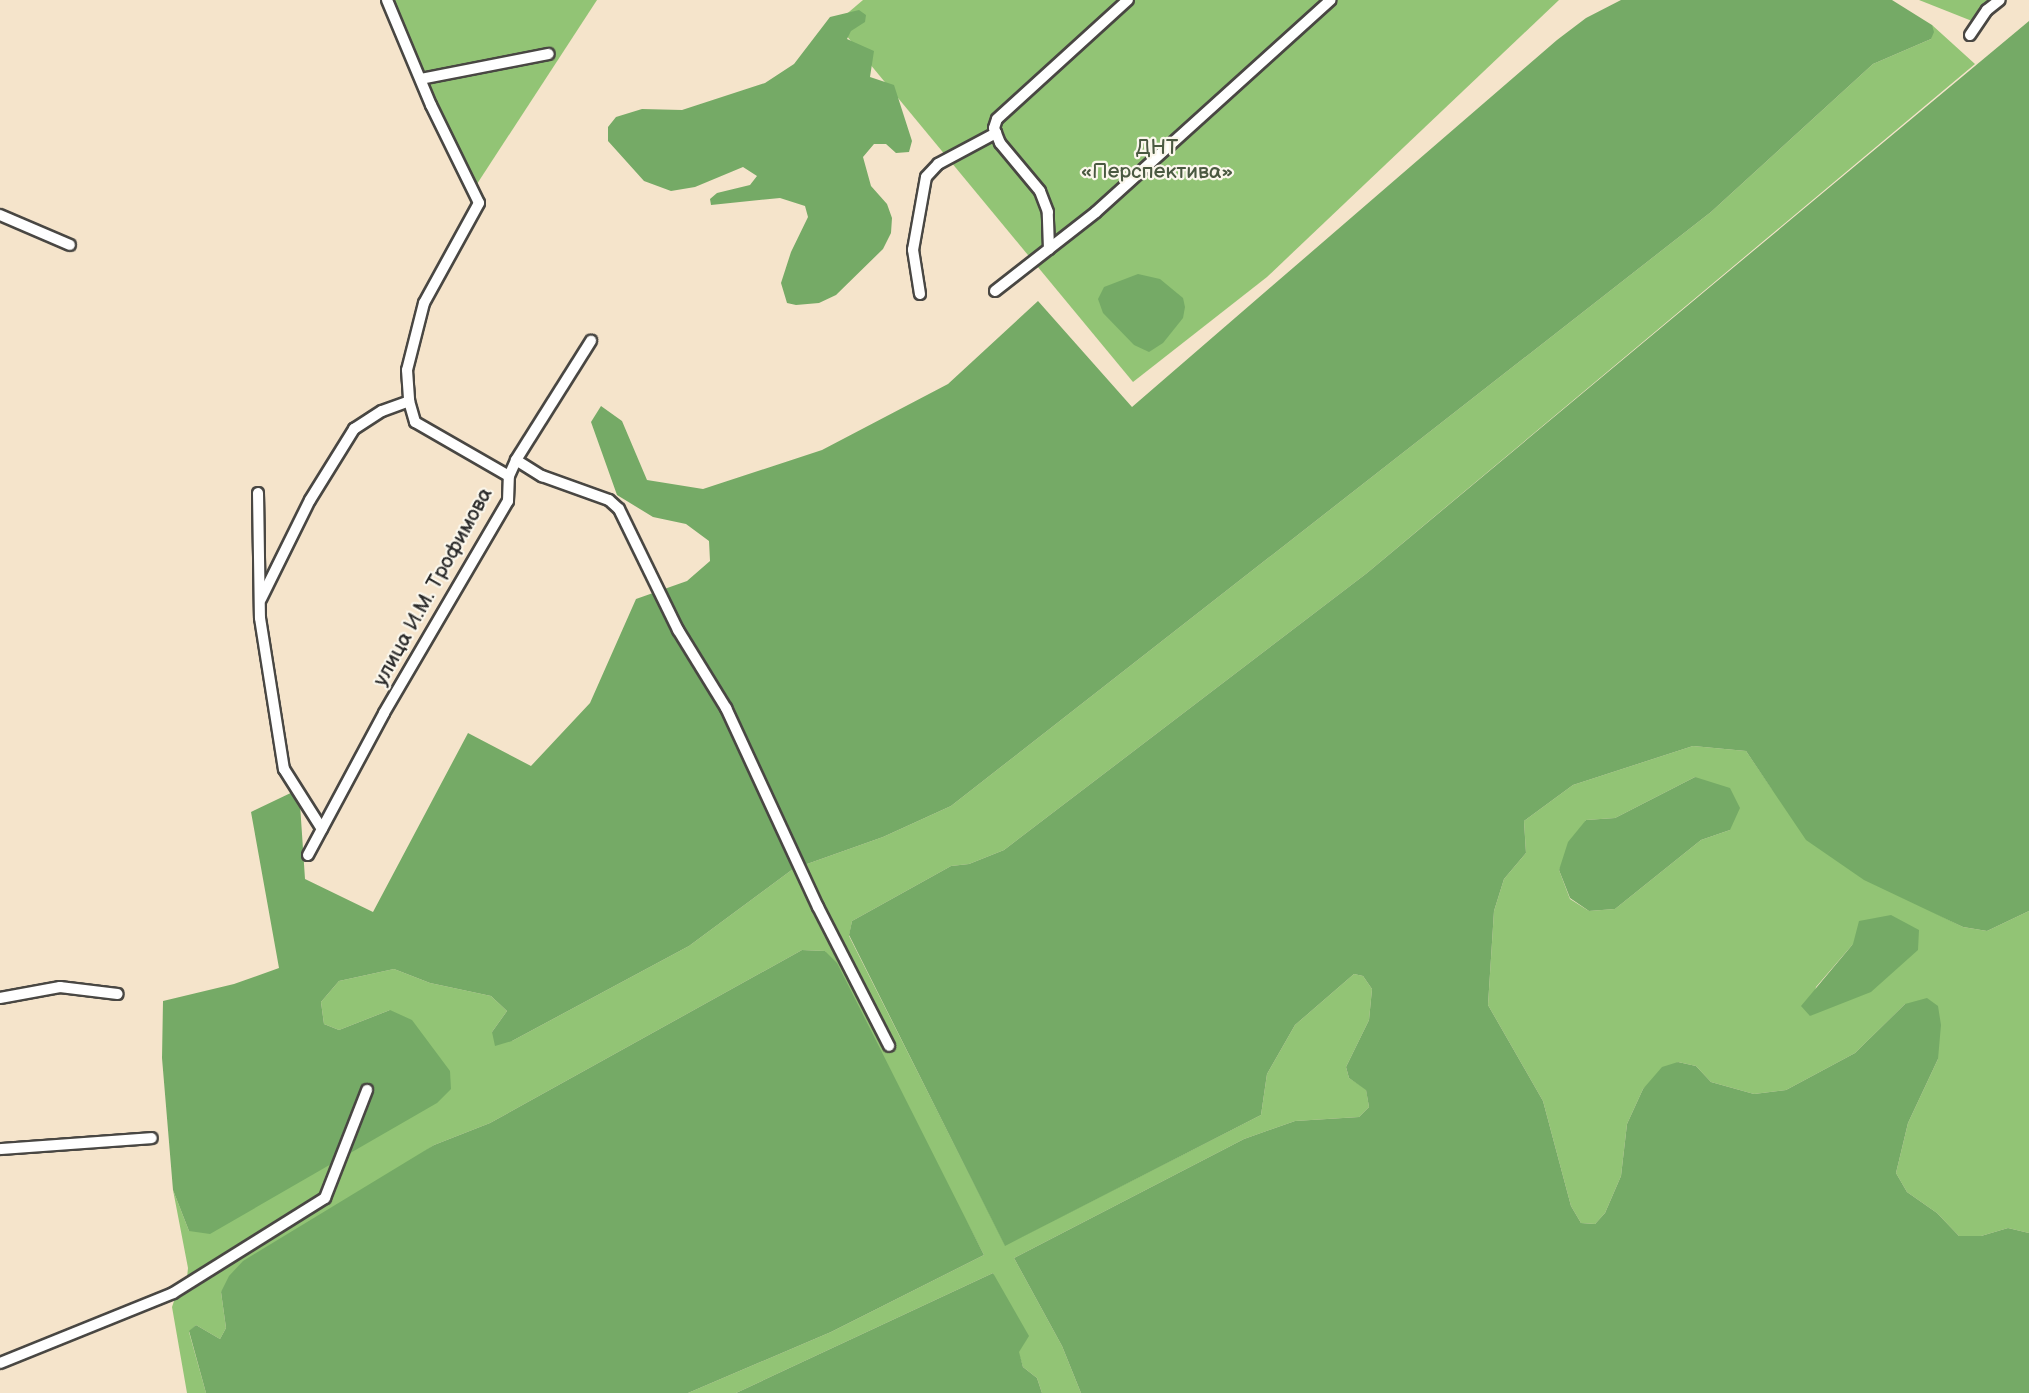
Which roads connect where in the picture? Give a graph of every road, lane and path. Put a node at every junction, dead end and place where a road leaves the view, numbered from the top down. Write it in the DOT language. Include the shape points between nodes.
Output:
graph roads {
  1 [pos="387,0"];
  2 [pos="1128,0"];
  3 [pos="1331,0"];
  4 [pos="2000,0"];
  5 [pos="1970,35"];
  6 [pos="549,54"];
  7 [pos="421,79"];
  8 [pos="996,133"];
  9 [pos="0,215"];
  10 [pos="70,245"];
  11 [pos="1048,249"];
  12 [pos="994,291"];
  13 [pos="920,294"];
  14 [pos="591,341"];
  15 [pos="409,401"];
  16 [pos="516,460"];
  17 [pos="509,476"];
  18 [pos="258,493"];
  19 [pos="260,602"];
  20 [pos="322,829"];
  21 [pos="308,855"];
  22 [pos="118,994"];
  23 [pos="0,998"];
  24 [pos="889,1046"];
  25 [pos="368,1090"];
  26 [pos="152,1138"];
  27 [pos="0,1149"];
  28 [pos="0,1363"];
  1 -- 7 [label="street"];
  2 -- 8 [label="street" via="997,119"];
  3 -- 11 [label="street" via="1096,212"];
  4 -- 5 [label="street" via="1987,10"];
  6 -- 7 [label="street"];
  7 -- 15 [label="street" via="479,203 424,303 407,370"];
  8 -- 11 [label="street" via="1040,191 1048,212"];
  8 -- 13 [label="street" via="938,164 926,177 913,250"];
  9 -- 10 [label="street"];
  11 -- 12 [label="street"];
  14 -- 16 [label="street, улица И.М. Трофимова"];
  15 -- 17 [label="street" via="415,422"];
  15 -- 19 [label="street" via="382,411 354,429 310,500"];
  16 -- 17 [label="street, улица И.М. Трофимова"];
  16 -- 24 [label="street" via="542,476 609,500 619,509 678,630 726,708 818,907"];
  17 -- 20 [label="street, улица И.М. Трофимова" via="508,501"];
  18 -- 19 [label="street"];
  19 -- 20 [label="street" via="284,769"];
  20 -- 21 [label="street, улица И.М. Трофимова"];
  22 -- 23 [label="street" via="60,987"];
  25 -- 28 [label="street" via="325,1198 173,1293"];
  26 -- 27 [label="street"];
}
